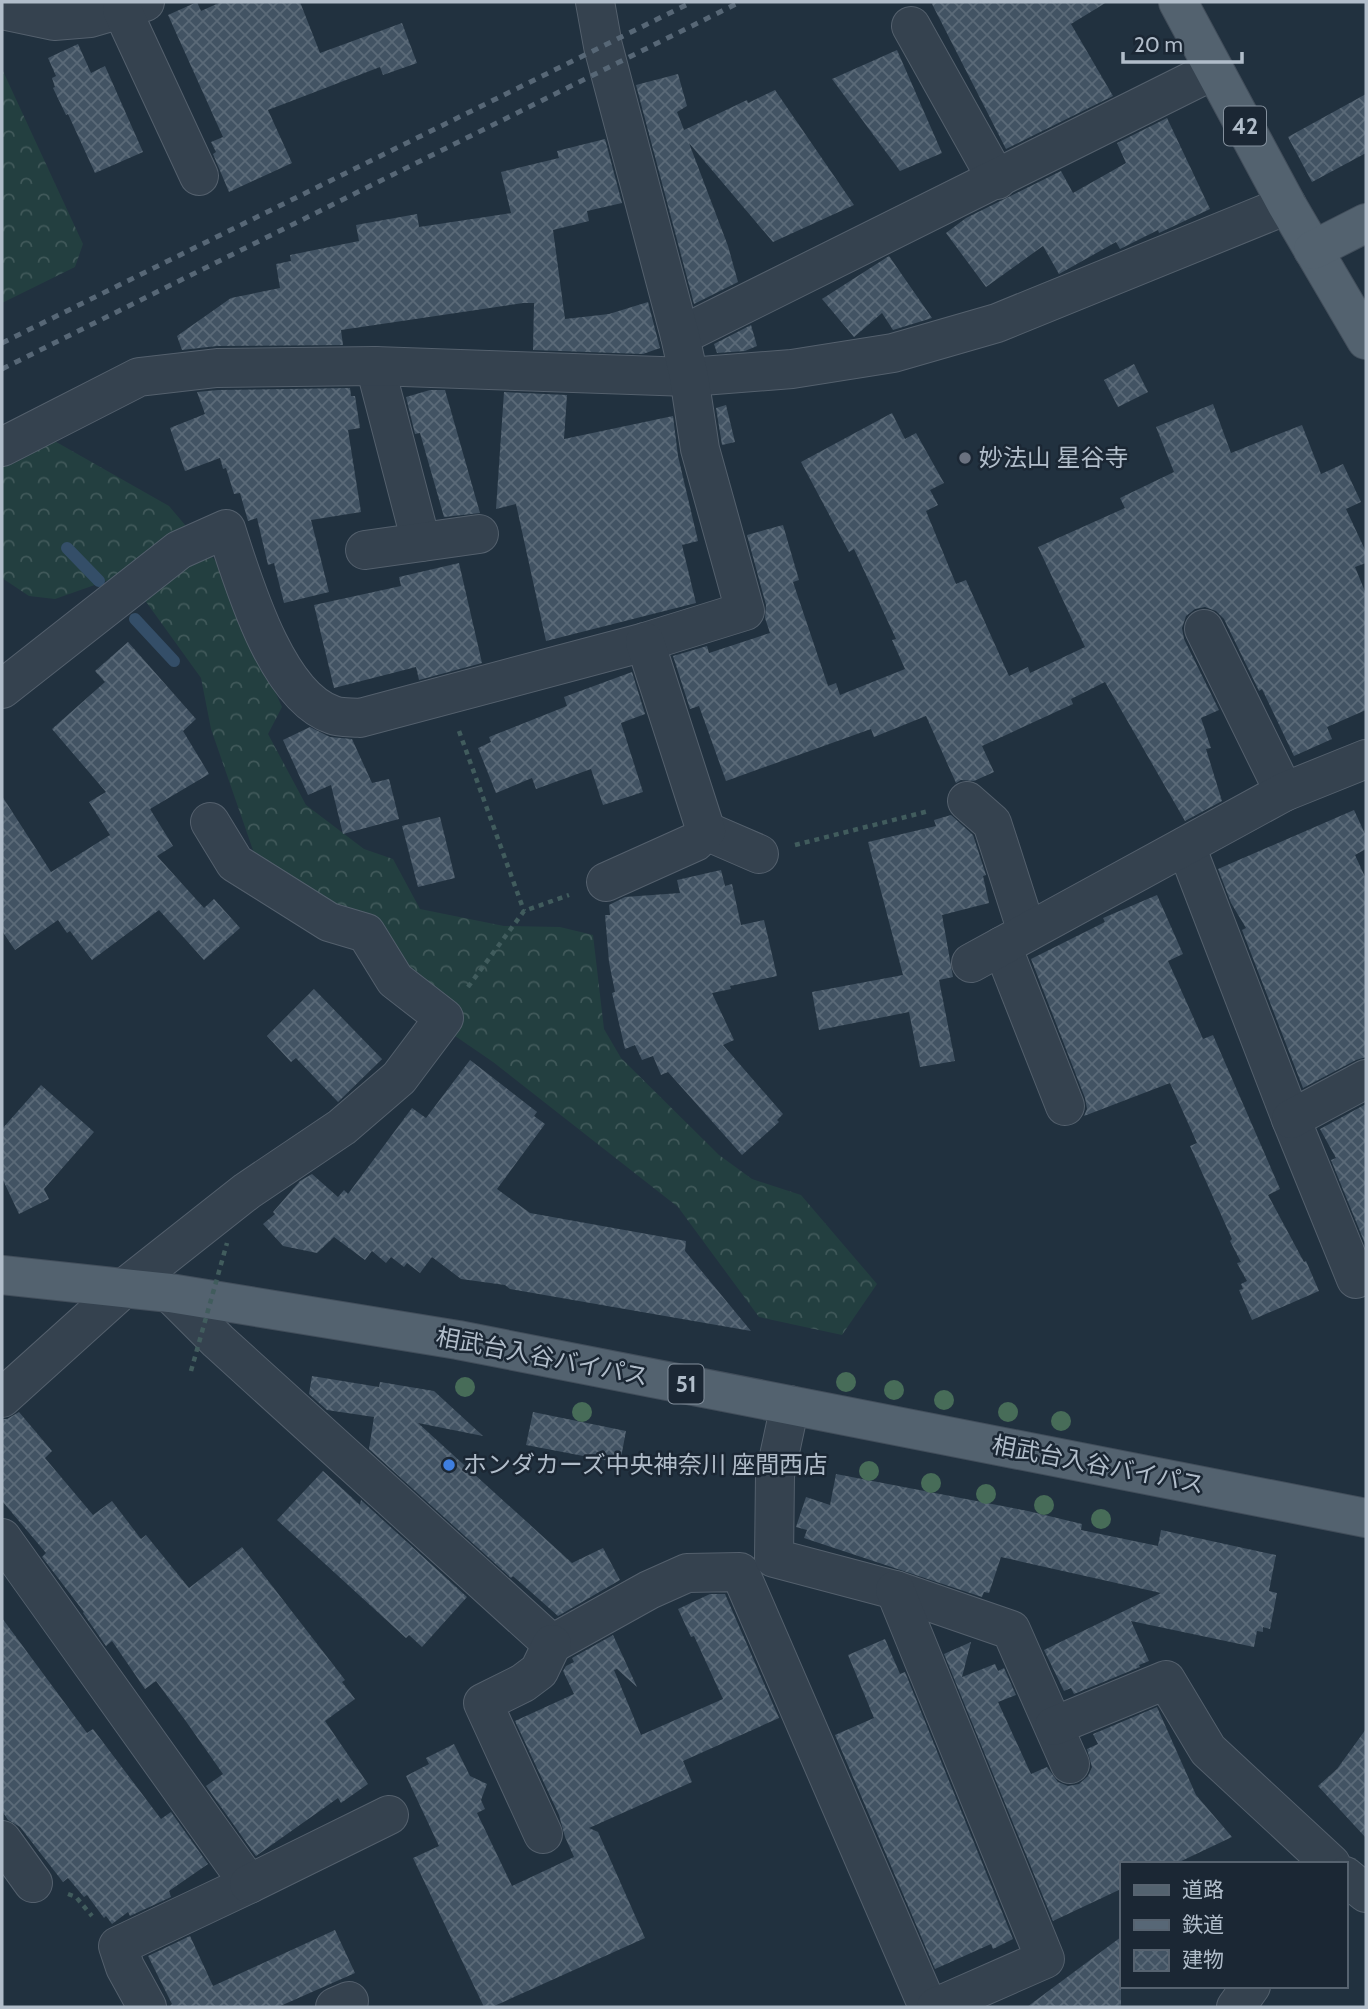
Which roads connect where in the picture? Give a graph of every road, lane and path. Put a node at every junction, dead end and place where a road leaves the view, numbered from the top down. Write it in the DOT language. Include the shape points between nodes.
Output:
graph roads {
  1 [pos="595,2"];
  2 [pos="1178,2"];
  3 [pos="133,6"];
  4 [pos="2,10"];
  5 [pos="911,26"];
  6 [pos="1214,70"];
  7 [pos="199,176"];
  8 [pos="997,180"];
  9 [pos="1287,205"];
  10 [pos="1366,223"];
  11 [pos="1313,250"];
  12 [pos="680,336"];
  13 [pos="1366,340"];
  14 [pos="375,366"];
  15 [pos="689,377"];
  16 [pos="2,447"];
  17 [pos="479,534"];
  18 [pos="421,542"];
  19 [pos="365,550"];
  20 [pos="1205,629"];
  21 [pos="645,642"];
  22 [pos="2,689"];
  23 [pos="447,696"];
  24 [pos="1366,759"];
  25 [pos="1284,792"];
  26 [pos="967,801"];
  27 [pos="210,822"];
  28 [pos="706,831"];
  29 [pos="1186,846"];
  30 [pos="759,854"];
  31 [pos="606,883"];
  32 [pos="524,911"];
  33 [pos="1000,947"];
  34 [pos="444,1018"];
  35 [pos="1366,1079"];
  36 [pos="1065,1106"];
  37 [pos="1291,1119"];
  38 [pos="227,1243"];
  39 [pos="2,1275"];
  40 [pos="1356,1279"];
  41 [pos="124,1288"];
  42 [pos="170,1293"];
  43 [pos="191,1371"];
  44 [pos="2,1398"];
  45 [pos="790,1405"];
  46 [pos="1366,1518"];
  47 [pos="2,1538"];
  48 [pos="895,1590"];
  49 [pos="552,1644"];
  50 [pos="1054,1726"];
  51 [pos="1070,1764"];
  52 [pos="389,1815"];
  53 [pos="543,1834"];
  54 [pos="2,1840"];
  55 [pos="1329,1862"];
  56 [pos="1347,1878"];
  57 [pos="33,1883"];
  58 [pos="249,1884"];
  59 [pos="1366,1893"];
  60 [pos="118,1946"];
  61 [pos="1250,1988"];
  62 [pos="147,2007"];
  63 [pos="928,2007"];
  64 [pos="936,2007"];
  65 [pos="1236,2007"];
  1 -- 12 [label="street"];
  2 -- 6 [label="main road, 42"];
  3 -- 4 [label="street" via="90,18 54,21"];
  3 -- 7 [label="street"];
  5 -- 8 [label="street"];
  6 -- 8 [label="street"];
  6 -- 9 [label="main road, 42"];
  8 -- 12 [label="street"];
  9 -- 11 [label="main road, 42"];
  9 -- 15 [label="street" via="997,323 892,354 792,369"];
  10 -- 11 [label="main road"];
  11 -- 13 [label="main road, 42"];
  12 -- 15 [label="street"];
  14 -- 15 [label="street"];
  14 -- 16 [label="street" via="217,368 139,377"];
  14 -- 18 [label="street"];
  15 -- 21 [label="street" via="700,449 745,611"];
  17 -- 18 [label="street"];
  18 -- 19 [label="street"];
  20 -- 25 [label="street"];
  21 -- 23 [label="street"];
  21 -- 28 [label="street"];
  22 -- 23 [label="street" via="178,550 226,528 248,596 282,668 308,699 333,715 360,718"];
  23 -- 32 [label="path"];
  24 -- 25 [label="street"];
  25 -- 29 [label="street"];
  26 -- 30 [label="path"];
  26 -- 33 [label="street" via="992,823"];
  27 -- 34 [label="street" via="235,863 329,922 366,933 395,981"];
  28 -- 30 [label="street"];
  28 -- 31 [label="street" via="695,842"];
  29 -- 33 [label="street"];
  29 -- 37 [label="street"];
  31 -- 32 [label="path"];
  32 -- 34 [label="path"];
  33 -- 36 [label="street"];
  34 -- 41 [label="street" via="399,1078 342,1127 247,1191"];
  35 -- 37 [label="street"];
  37 -- 40 [label="street"];
  38 -- 43 [label="path, bridge"];
  39 -- 41 [label="main road, 相武台入谷バイパス / 51"];
  41 -- 42 [label="main road, 相武台入谷バイパス / 51"];
  41 -- 44 [label="street"];
  42 -- 45 [label="main road, 相武台入谷バイパス / 51" via="458,1340"];
  42 -- 49 [label="street"];
  45 -- 46 [label="main road, 相武台入谷バイパス / 51"];
  45 -- 48 [label="street" via="775,1475 774,1558"];
  47 -- 58 [label="street"];
  48 -- 50 [label="street" via="1012,1630"];
  48 -- 64 [label="street" via="1045,1959"];
  49 -- 53 [label="street" via="539,1671 483,1703"];
  49 -- 63 [label="street" via="687,1573 740,1572"];
  50 -- 51 [label="street"];
  50 -- 55 [label="street" via="1166,1680 1208,1751"];
  52 -- 58 [label="street"];
  54 -- 57 [label="street"];
  56 -- 59 [label="street"];
  57 -- 60 [label="path" via="76,1897"];
  58 -- 60 [label="street"];
  60 -- 62 [label="street"];
  61 -- 65 [label="street"];
}
